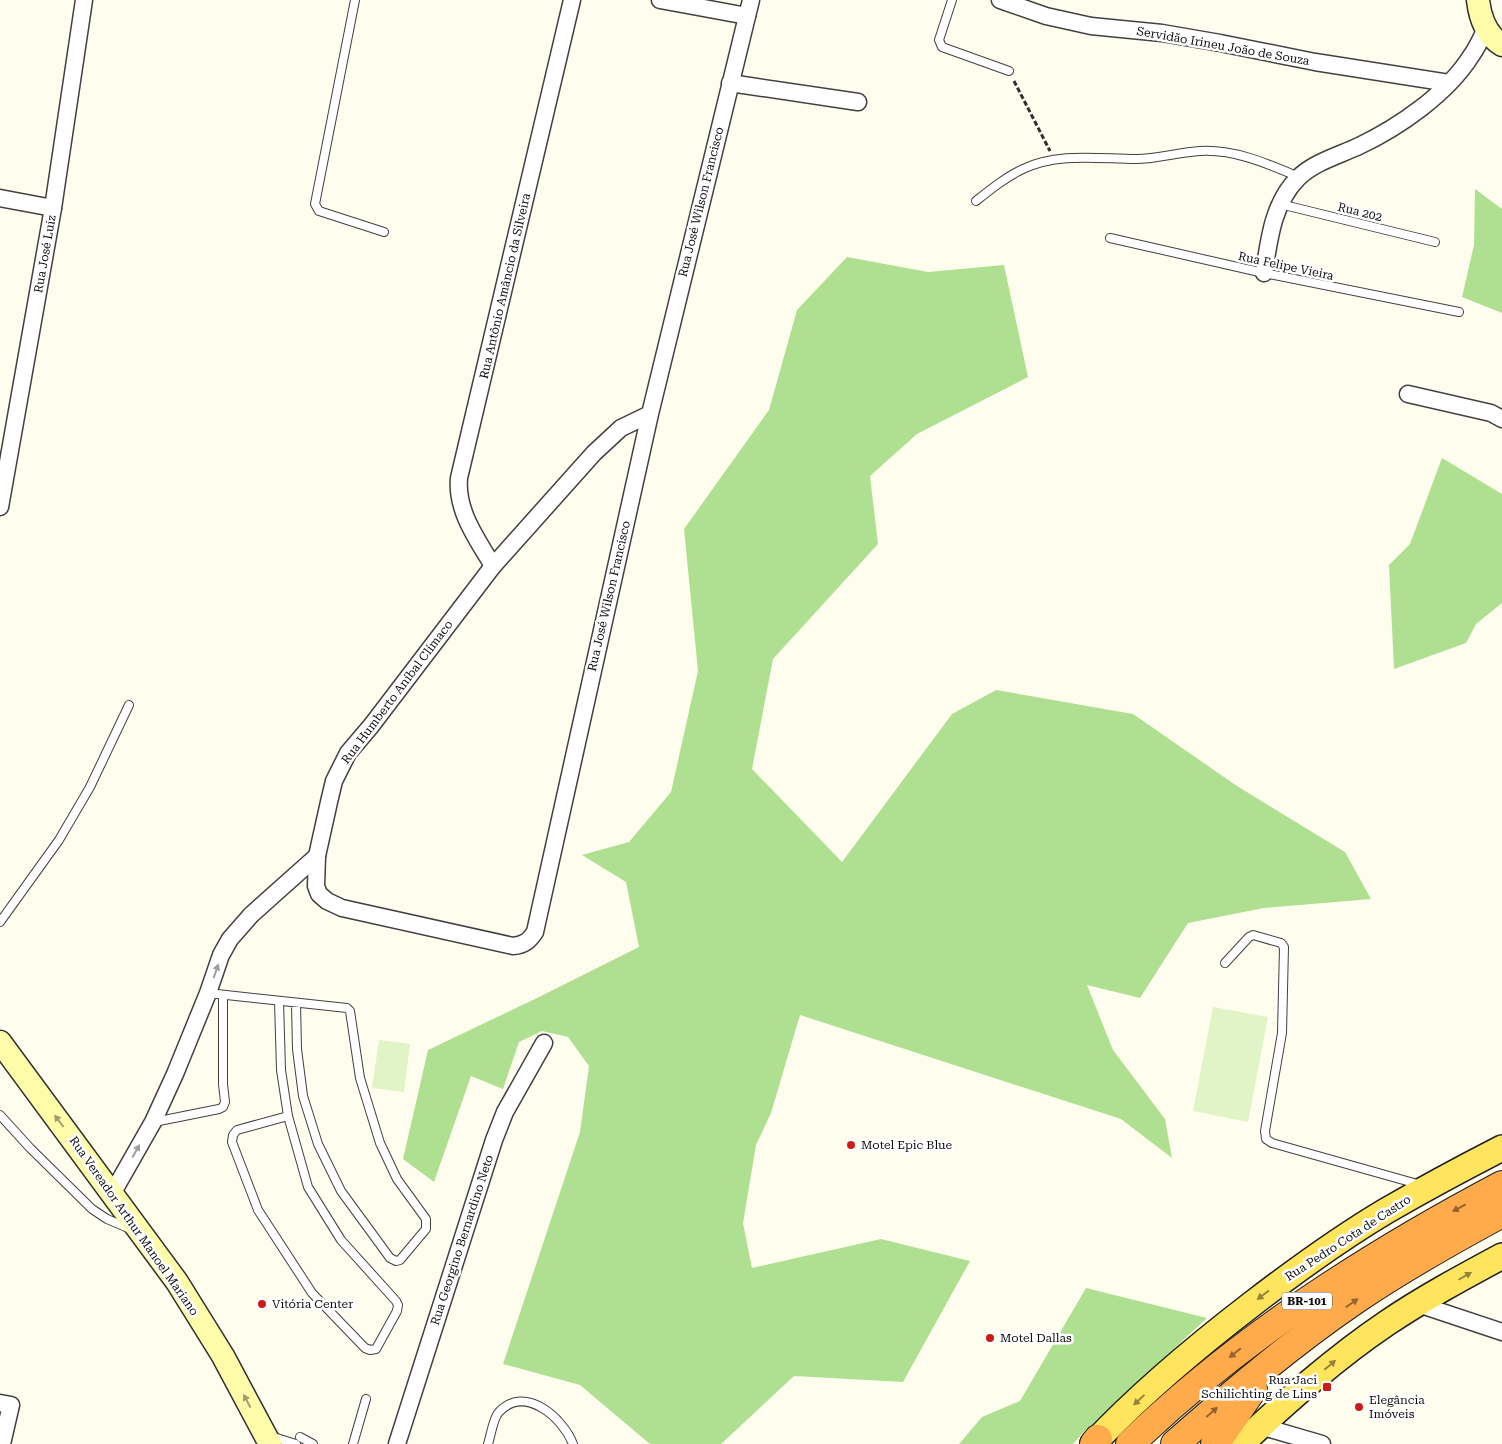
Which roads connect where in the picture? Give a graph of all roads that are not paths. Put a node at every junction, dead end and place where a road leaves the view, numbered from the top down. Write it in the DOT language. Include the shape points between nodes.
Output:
graph roads {
  1 [pos="84,0"];
  2 [pos="355,0"];
  3 [pos="572,0"];
  4 [pos="660,0"];
  5 [pos="751,0"];
  6 [pos="952,0"];
  7 [pos="1000,0"];
  8 [pos="1478,0"];
  9 [pos="746,16"];
  10 [pos="1486,29"];
  11 [pos="1502,45"];
  12 [pos="1009,71"];
  13 [pos="730,83"];
  14 [pos="1449,83"];
  15 [pos="858,102"];
  16 [pos="1299,177"];
  17 [pos="0,198"];
  18 [pos="976,201"];
  19 [pos="1280,204"];
  20 [pos="54,208"];
  21 [pos="384,232"];
  22 [pos="1110,238"];
  23 [pos="1435,242"];
  24 [pos="1264,273"];
  25 [pos="1459,312"];
  26 [pos="1408,394"];
  27 [pos="650,414"];
  28 [pos="1502,418"];
  29 [pos="0,507"];
  30 [pos="493,566"];
  31 [pos="129,705"];
  32 [pos="317,856"];
  33 [pos="0,922"];
  34 [pos="1225,963"];
  35 [pos="216,994"];
  36 [pos="279,1001"];
  37 [pos="296,1003"];
  38 [pos="0,1042"];
  39 [pos="544,1043"];
  40 [pos="288,1116"];
  41 [pos="2,1120"];
  42 [pos="153,1122"];
  43 [pos="1495,1150"];
  44 [pos="1502,1185"];
  45 [pos="1428,1187"];
  46 [pos="112,1194"];
  47 [pos="1502,1213"];
  48 [pos="138,1231"];
  49 [pos="1502,1256"];
  50 [pos="1418,1304"];
  51 [pos="1502,1332"];
  52 [pos="1271,1364"];
  53 [pos="366,1399"];
  54 [pos="0,1403"];
  55 [pos="1260,1426"];
  56 [pos="267,1439"];
  57 [pos="298,1441"];
  58 [pos="1095,1442"];
  59 [pos="2,1444"];
  60 [pos="313,1444"];
  61 [pos="353,1444"];
  62 [pos="397,1444"];
  63 [pos="488,1444"];
  64 [pos="573,1444"];
  65 [pos="1130,1444"];
  66 [pos="1175,1444"];
  67 [pos="1215,1444"];
  68 [pos="1242,1444"];
  69 [pos="1322,1444"];
  1 -- 20 [label="street, Rua José Luiz"];
  2 -- 21 [label="lane" via="315,204 319,211"];
  3 -- 30 [label="street, Rua Antônio Amâncio da Silveira" via="459,478 463,511"];
  4 -- 9 [label="street"];
  5 -- 9 [label="street, Rua José Wilson Francisco"];
  6 -- 12 [label="lane" via="939,40 942,47"];
  7 -- 14 [label="street, Servidão Irineu João de Souza" via="1046,16 1091,26 1162,33"];
  8 -- 10 [label="main road"];
  9 -- 13 [label="street, Rua José Wilson Francisco"];
  10 -- 11 [label="main road"];
  10 -- 14 [label="street" via="1472,56"];
  13 -- 15 [label="street"];
  13 -- 27 [label="street, Rua José Wilson Francisco"];
  14 -- 16 [label="street" via="1390,130 1322,162"];
  16 -- 18 [label="lane" via="1245,157 1210,151 1138,159 1055,160 1024,168"];
  16 -- 19 [label="street"];
  17 -- 20 [label="street"];
  19 -- 23 [label="lane, Rua 202"];
  19 -- 24 [label="street" via="1269,239"];
  20 -- 29 [label="street, Rua José Luiz"];
  22 -- 24 [label="lane, Rua Felipe Vieira"];
  24 -- 25 [label="lane, Rua Felipe Vieira"];
  26 -- 28 [label="street"];
  27 -- 30 [label="street, Rua Humberto Aníbal Clímaco" via="621,428 608,439"];
  27 -- 32 [label="street, Rua José Wilson Francisco" via="534,932 529,940 513,946 342,908 319,894 316,886"];
  30 -- 32 [label="street, Rua Humberto Aníbal Clímaco" via="348,753 334,781"];
  31 -- 33 [label="lane" via="90,787 59,840"];
  35 -- 32 [label="street, one-way" via="221,955 239,927"];
  34 -- 45 [label="lane" via="1253,935 1284,947 1282,1033 1266,1139"];
  35 -- 36 [label="lane"];
  35 -- 42 [label="street"];
  35 -- 42 [label="lane" via="225,1102 219,1109"];
  36 -- 37 [label="lane"];
  36 -- 40 [label="lane" via="281,1070"];
  37 -- 37 [label="lane" via="347,1008 352,1014 360,1078 380,1143 397,1179 426,1220 426,1229 400,1260 390,1258 341,1191 318,1144 303,1096"];
  46 -- 38 [label="main road, Rua Vereador Arthur Manoel Mariano, one-way"];
  39 -- 62 [label="street, Rua Georgino Bernardino Neto" via="505,1112 494,1140"];
  40 -- 40 [label="lane" via="308,1187 341,1240 398,1306 376,1349 365,1348 312,1293 258,1210 232,1142 237,1130"];
  41 -- 48 [label="lane" via="92,1209 107,1219"];
  46 -- 42 [label="street, one-way"];
  43 -- 45 [label="main road, Rua Pedro Cota de Castro"];
  44 -- 65 [label="highway, BR-101, one-way" via="1392,1246 1246,1343 1164,1411"];
  45 -- 58 [label="main road, Rua Pedro Cota de Castro, one-way" via="1344,1237 1284,1279 1199,1346"];
  46 -- 48 [label="main road, Rua Vereador Arthur Manoel Mariano"];
  52 -- 47 [label="highway, BR-101, one-way" via="1355,1300"];
  56 -- 48 [label="main road, Rua Vereador Arthur Manoel Mariano, one-way" via="218,1347 177,1282"];
  50 -- 49 [label="main road, one-way"];
  50 -- 51 [label="street"];
  55 -- 50 [label="main road, one-way" via="1338,1358"];
  66 -- 52 [label="highway, BR-101, one-way"];
  52 -- 67 [label="highway"];
  53 -- 61 [label="lane"];
  54 -- 59 [label="street" via="11,1405"];
  55 -- 68 [label="main road"];
  55 -- 69 [label="street"];
  56 -- 57 [label="lane"];
  57 -- 60 [label="lane"];
  63 -- 64 [label="lane" via="497,1413 508,1404 525,1401 540,1406 555,1418 569,1432"];
}
